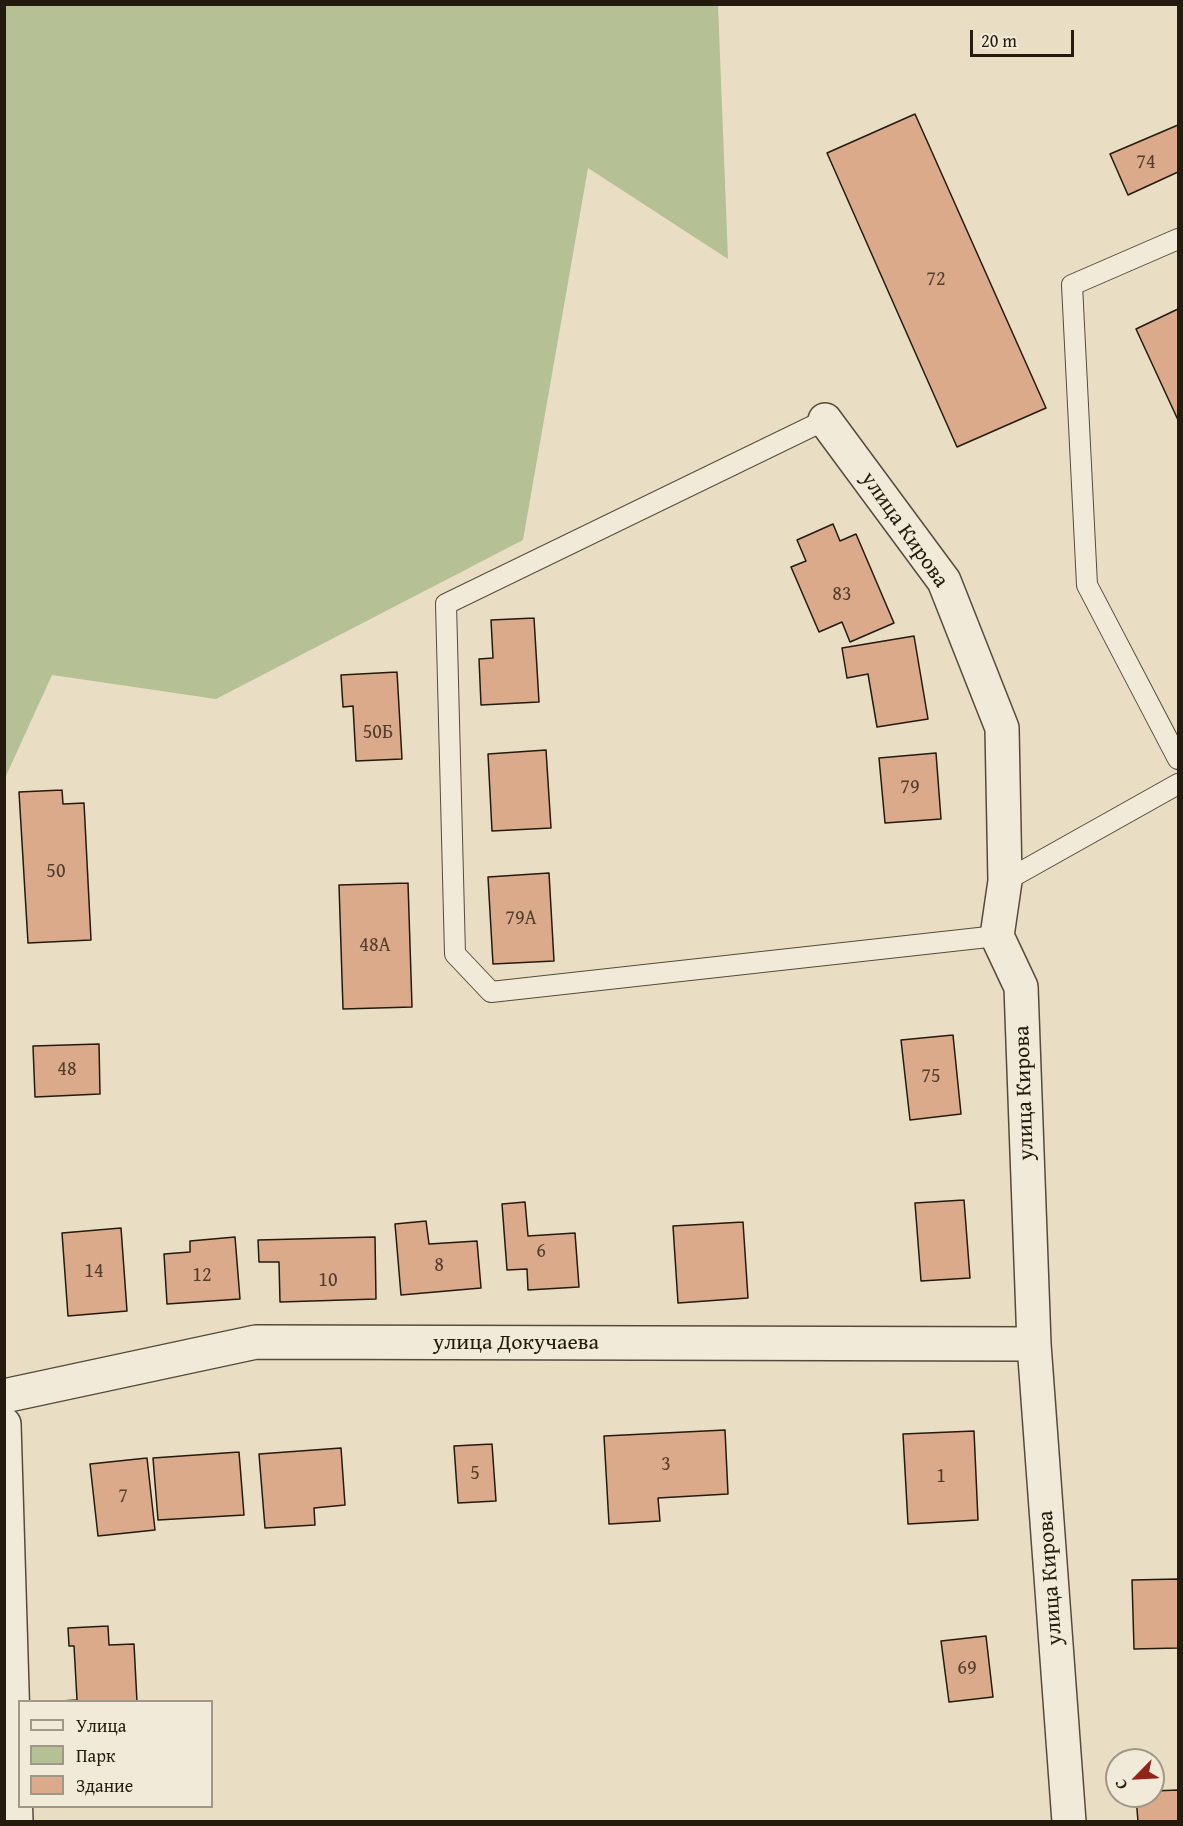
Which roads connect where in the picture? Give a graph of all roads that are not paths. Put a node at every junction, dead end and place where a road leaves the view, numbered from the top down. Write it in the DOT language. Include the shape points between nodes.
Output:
graph roads {
  1 [pos="1179,239"];
  2 [pos="825,420"];
  3 [pos="1179,759"];
  4 [pos="1179,784"];
  5 [pos="1005,881"];
  6 [pos="998,936"];
  7 [pos="1034,1344"];
  8 [pos="4,1396"];
  9 [pos="4,1424"];
  10 [pos="16,1821"];
  11 [pos="1069,1821"];
  1 -- 3 [label="lane" via="1072,285 1087,585"];
  2 -- 5 [label="street, улица Кирова" via="944,581 1002,728"];
  2 -- 6 [label="lane" via="447,604 455,954 491,992"];
  4 -- 5 [label="lane"];
  5 -- 6 [label="street, улица Кирова"];
  6 -- 7 [label="street, улица Кирова" via="1022,987"];
  7 -- 8 [label="street, улица Докучаева" via="256,1342"];
  7 -- 11 [label="street, улица Кирова"];
  9 -- 10 [label="street"];
}
